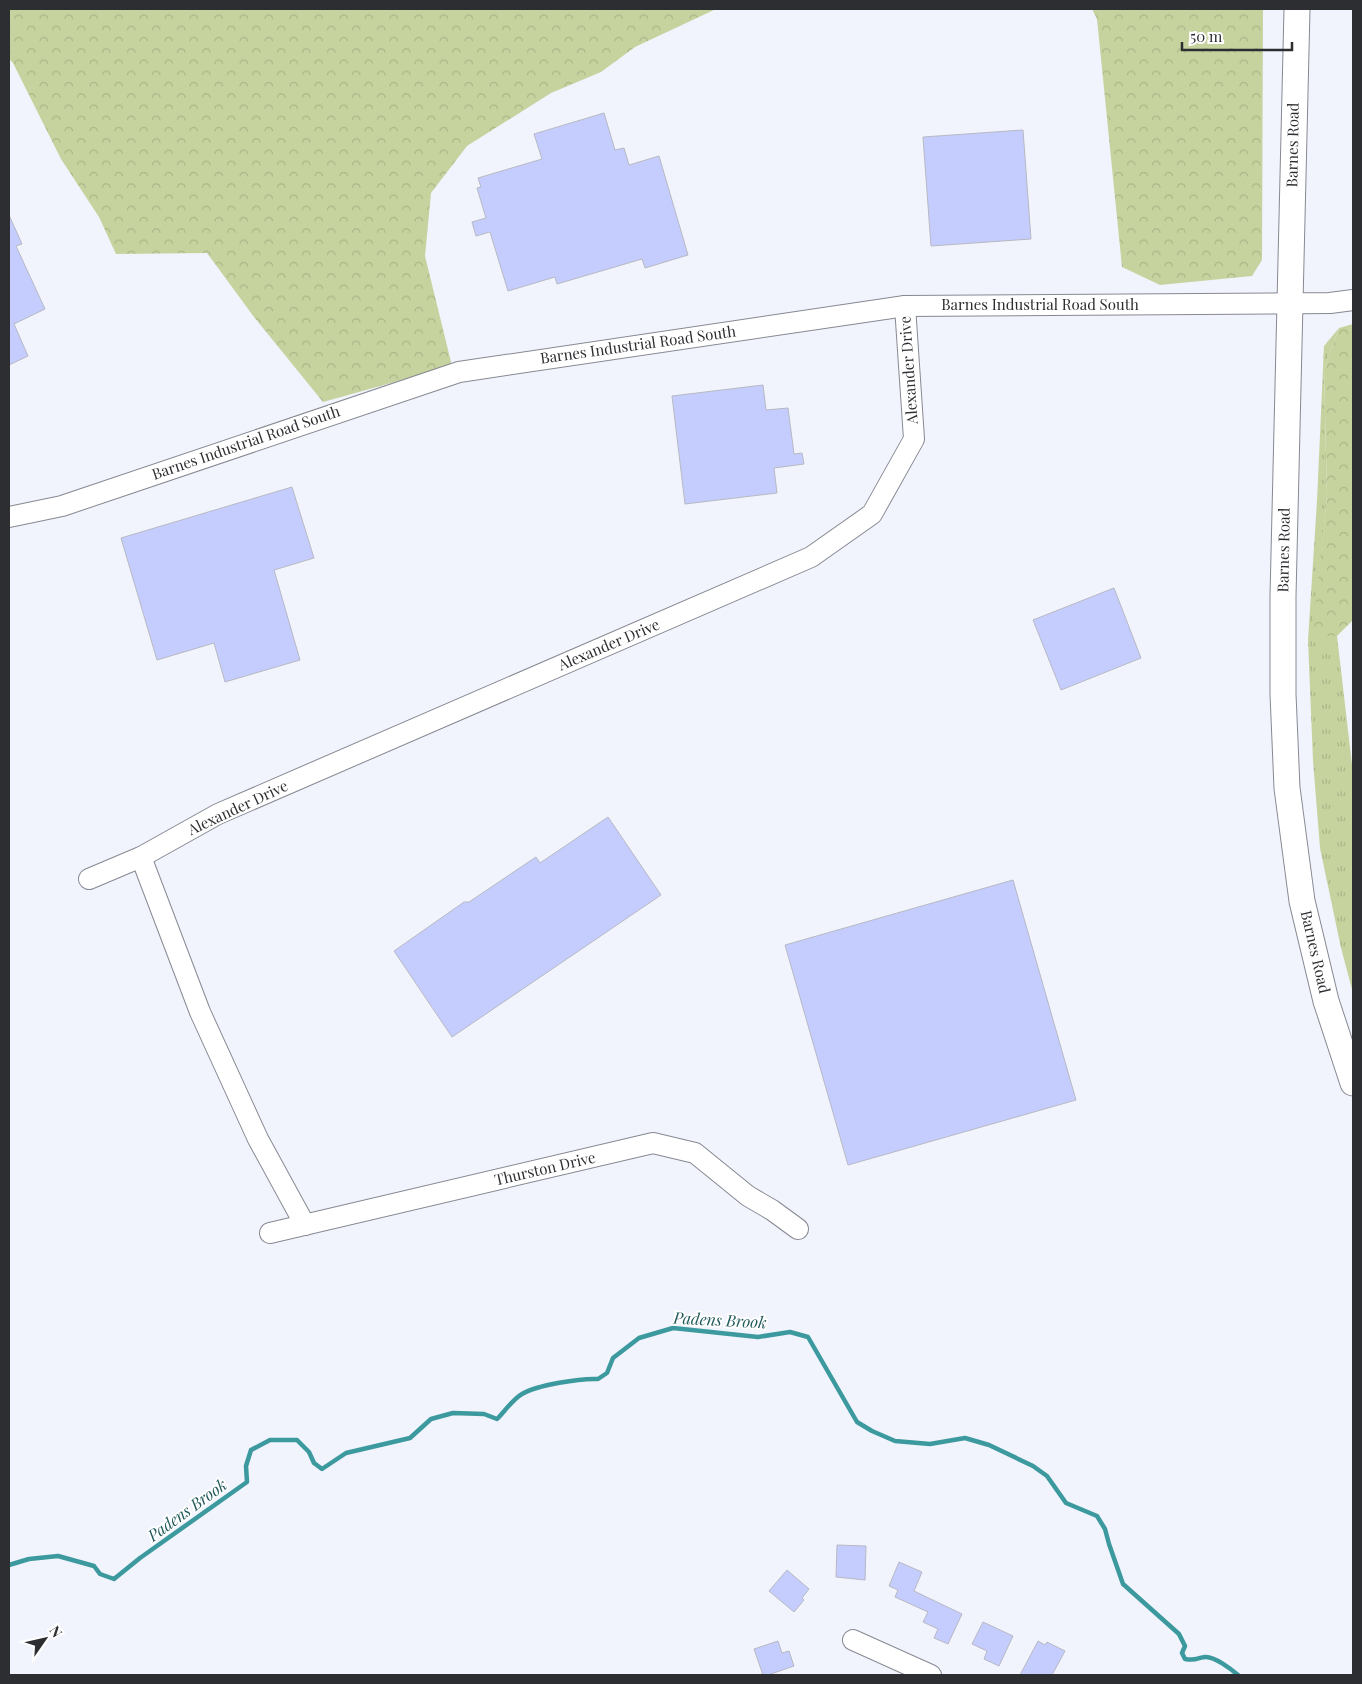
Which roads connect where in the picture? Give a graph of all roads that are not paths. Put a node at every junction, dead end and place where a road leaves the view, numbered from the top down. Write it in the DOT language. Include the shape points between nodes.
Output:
graph roads {
  1 [pos="1297,9"];
  2 [pos="1353,300"];
  3 [pos="1289,304"];
  4 [pos="905,306"];
  5 [pos="9,517"];
  6 [pos="141,857"];
  7 [pos="89,879"];
  8 [pos="1353,1083"];
  9 [pos="305,1225"];
  10 [pos="798,1229"];
  11 [pos="270,1233"];
  12 [pos="853,1640"];
  13 [pos="931,1675"];
  1 -- 3 [label="main road, Barnes Road"];
  2 -- 3 [label="street, Barnes Industrial Road South"];
  3 -- 4 [label="street, Barnes Industrial Road South"];
  3 -- 8 [label="main road, Barnes Road" via="1282,694 1287,788 1302,900 1326,1001"];
  4 -- 5 [label="street, Barnes Industrial Road South" via="458,372 62,506"];
  4 -- 6 [label="street, Alexander Drive" via="914,439 872,514 811,557 218,814"];
  6 -- 7 [label="street, Alexander Drive"];
  6 -- 9 [label="street" via="200,1012 258,1139"];
  9 -- 10 [label="street, Thurston Drive" via="653,1143 695,1153 748,1196"];
  9 -- 11 [label="street, Thurston Drive"];
  12 -- 13 [label="street"];
}
